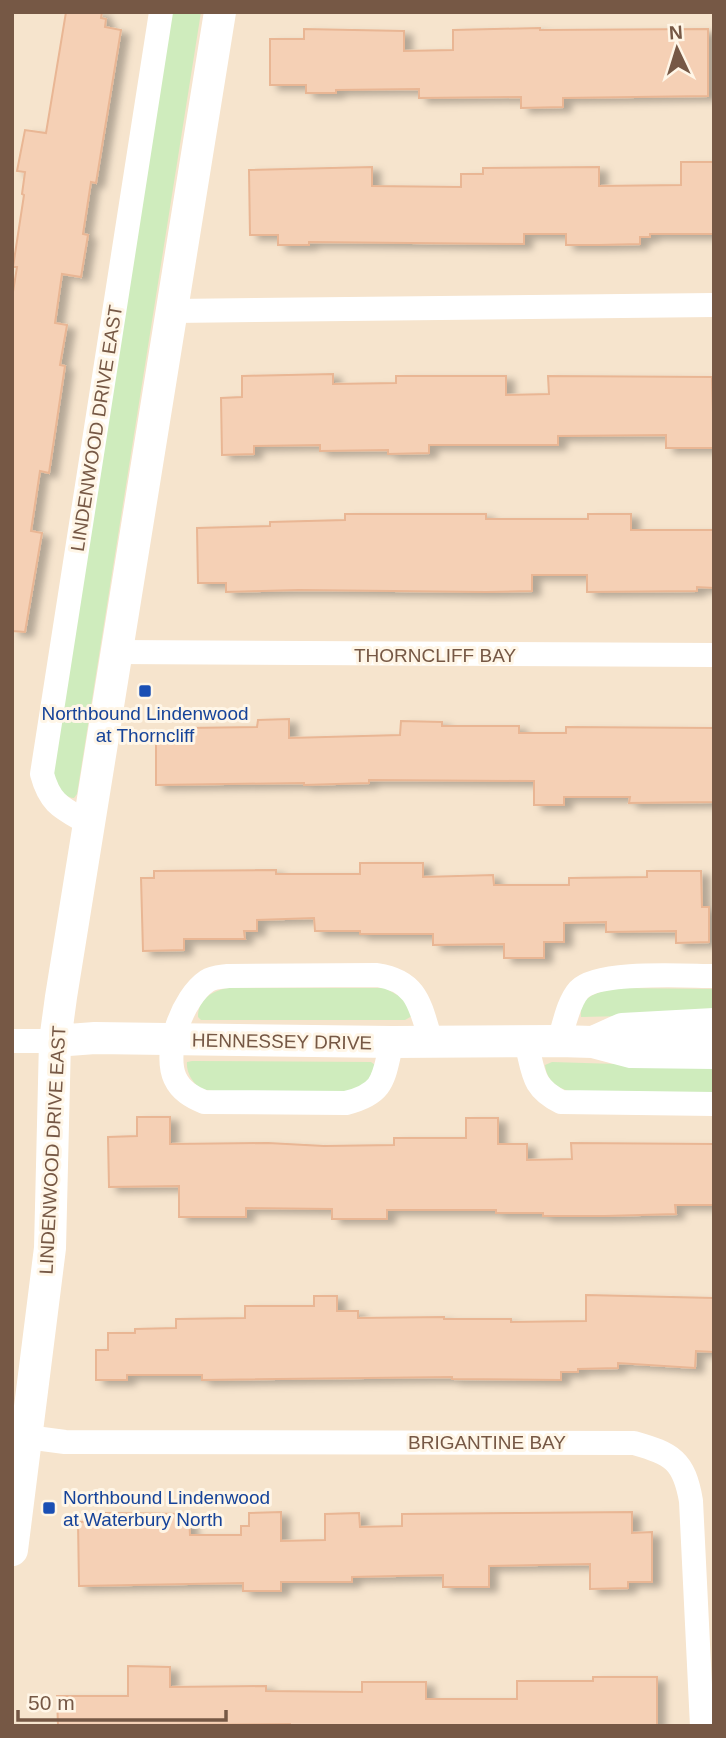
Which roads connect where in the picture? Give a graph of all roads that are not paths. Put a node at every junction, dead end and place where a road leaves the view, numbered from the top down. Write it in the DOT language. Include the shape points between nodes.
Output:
graph roads {
  1 [pos="161,12"];
  2 [pos="220,12"];
  3 [pos="714,305"];
  4 [pos="173,311"];
  5 [pos="115,652"];
  6 [pos="714,655"];
  7 [pos="88,822"];
  8 [pos="714,976"];
  9 [pos="714,1024"];
  10 [pos="172,1039"];
  11 [pos="12,1041"];
  12 [pos="55,1041"];
  13 [pos="431,1041"];
  14 [pos="559,1041"];
  15 [pos="392,1042"];
  16 [pos="526,1042"];
  17 [pos="593,1042"];
  18 [pos="714,1054"];
  19 [pos="714,1104"];
  20 [pos="19,1436"];
  21 [pos="14,1531"];
  22 [pos="702,1726"];
  1 -- 7 [label="street, LINDENWOOD DRIVE EAST" via="42,774 56,805"];
  2 -- 4 [label="street, LINDENWOOD DRIVE EAST"];
  3 -- 4 [label="street"];
  4 -- 5 [label="street, LINDENWOOD DRIVE EAST"];
  5 -- 6 [label="street, THORNCLIFF BAY"];
  5 -- 7 [label="street, LINDENWOOD DRIVE EAST"];
  7 -- 12 [label="street, LINDENWOOD DRIVE EAST"];
  8 -- 14 [label="street" via="608,977 588,983 573,1000"];
  9 -- 17 [label="street, HENNESSEY DRIVE" via="622,1029"];
  10 -- 12 [label="street, HENNESSEY DRIVE"];
  10 -- 13 [label="street, HENNESSEY DRIVE" via="190,999 210,979 377,975 406,984 419,1001"];
  10 -- 15 [label="street, HENNESSEY DRIVE"];
  10 -- 15 [label="street, HENNESSEY DRIVE" via="174,1077 190,1096 204,1102 346,1103 364,1098 383,1080"];
  11 -- 12 [label="street, HENNESSEY DRIVE"];
  12 -- 20 [label="street, LINDENWOOD DRIVE EAST" via="50,1248"];
  13 -- 15 [label="street, HENNESSEY DRIVE"];
  13 -- 16 [label="street, HENNESSEY DRIVE"];
  14 -- 16 [label="street, HENNESSEY DRIVE"];
  14 -- 17 [label="street, HENNESSEY DRIVE"];
  16 -- 19 [label="street" via="536,1081 544,1094 561,1102"];
  17 -- 18 [label="street, HENNESSEY DRIVE" via="631,1052"];
  20 -- 21 [label="street, LINDENWOOD DRIVE EAST"];
  20 -- 22 [label="street, BRIGANTINE BAY" via="65,1442 634,1443 665,1452 687,1476 691,1501"];
}
